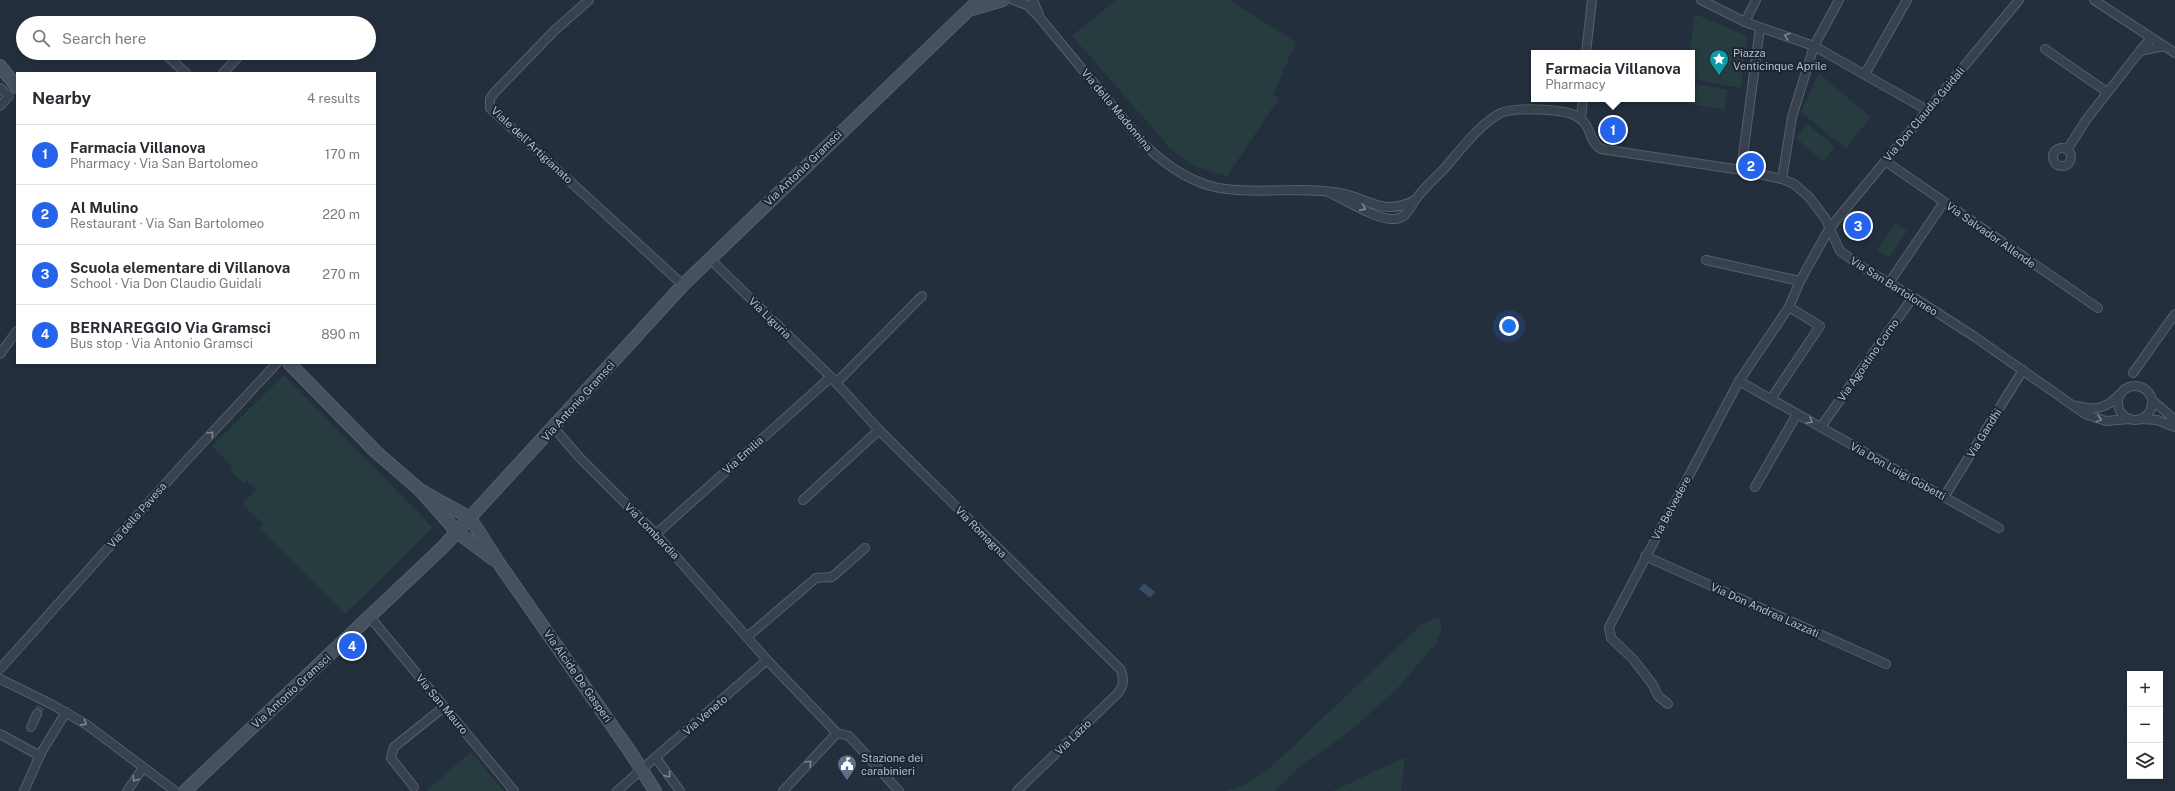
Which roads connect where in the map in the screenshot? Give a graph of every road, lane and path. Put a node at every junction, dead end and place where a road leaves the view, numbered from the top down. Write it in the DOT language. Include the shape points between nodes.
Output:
graph roads {
  1 [pos="590,0"];
  2 [pos="979,0"];
  3 [pos="1003,0"];
  4 [pos="1013,0"];
  5 [pos="1033,0"];
  6 [pos="1592,0"];
  7 [pos="1701,0"];
  8 [pos="1756,0"];
  9 [pos="1839,0"];
  10 [pos="1907,0"];
  11 [pos="2019,0"];
  12 [pos="2094,0"];
  13 [pos="969,10"];
  14 [pos="1040,18"];
  15 [pos="1745,22"];
  16 [pos="1760,28"];
  17 [pos="2151,38"];
  18 [pos="1814,46"];
  19 [pos="2164,46"];
  20 [pos="2045,49"];
  21 [pos="1586,50"];
  22 [pos="2140,51"];
  23 [pos="2175,53"];
  24 [pos="171,60"];
  25 [pos="235,60"];
  26 [pos="0,66"];
  27 [pos="185,72"];
  28 [pos="224,72"];
  29 [pos="1864,74"];
  30 [pos="16,86"];
  31 [pos="0,88"];
  32 [pos="2107,92"];
  33 [pos="1583,102"];
  34 [pos="0,106"];
  35 [pos="1927,110"];
  36 [pos="1581,118"];
  37 [pos="2067,150"];
  38 [pos="1885,161"];
  39 [pos="1740,170"];
  40 [pos="1782,179"];
  41 [pos="1944,202"];
  42 [pos="1829,229"];
  43 [pos="709,258"];
  44 [pos="1706,260"];
  45 [pos="1800,281"];
  46 [pos="1889,283"];
  47 [pos="683,285"];
  48 [pos="922,296"];
  49 [pos="1913,296"];
  50 [pos="1789,307"];
  51 [pos="2098,308"];
  52 [pos="2175,314"];
  53 [pos="16,331"];
  54 [pos="0,354"];
  55 [pos="276,364"];
  56 [pos="290,364"];
  57 [pos="2023,370"];
  58 [pos="2134,374"];
  59 [pos="834,380"];
  60 [pos="1739,381"];
  61 [pos="2137,386"];
  62 [pos="2120,393"];
  63 [pos="1773,396"];
  64 [pos="2152,400"];
  65 [pos="2072,404"];
  66 [pos="1798,414"];
  67 [pos="2130,419"];
  68 [pos="2140,419"];
  69 [pos="2175,420"];
  70 [pos="1823,424"];
  71 [pos="2175,427"];
  72 [pos="554,428"];
  73 [pos="879,430"];
  74 [pos="1755,487"];
  75 [pos="420,490"];
  76 [pos="1944,497"];
  77 [pos="803,500"];
  78 [pos="470,518"];
  79 [pos="1999,528"];
  80 [pos="457,532"];
  81 [pos="656,534"];
  82 [pos="865,548"];
  83 [pos="1645,556"];
  84 [pos="498,562"];
  85 [pos="370,617"];
  86 [pos="747,637"];
  87 [pos="768,660"];
  88 [pos="1886,664"];
  89 [pos="0,669"];
  90 [pos="0,679"];
  91 [pos="1124,679"];
  92 [pos="1668,704"];
  93 [pos="444,706"];
  94 [pos="66,712"];
  95 [pos="37,714"];
  96 [pos="31,727"];
  97 [pos="837,733"];
  98 [pos="0,734"];
  99 [pos="40,756"];
  100 [pos="656,758"];
  101 [pos="143,768"];
  102 [pos="642,771"];
  103 [pos="414,787"];
  104 [pos="24,791"];
  105 [pos="127,791"];
  106 [pos="175,791"];
  107 [pos="185,791"];
  108 [pos="514,791"];
  109 [pos="617,791"];
  110 [pos="655,791"];
  111 [pos="680,791"];
  112 [pos="783,791"];
  113 [pos="899,791"];
  114 [pos="1017,791"];
  1 -- 47 [label="street, Viale dell'Artigianato" via="554,30 494,93 490,98 490,108"];
  2 -- 13 [label="street, Via Antonio Gramsci"];
  3 -- 13 [label="street, Via Antonio Gramsci"];
  4 -- 14 [label="street, Via della Madonnina" via="1027,5"];
  5 -- 14 [label="street, Via della Madonnina"];
  6 -- 21 [label="street"];
  7 -- 15 [label="street"];
  8 -- 15 [label="street"];
  9 -- 18 [label="street"];
  10 -- 29 [label="street"];
  11 -- 35 [label="street, Via Don Claudio Guidali"];
  12 -- 17 [label="street"];
  13 -- 43 [label="street, Via Antonio Gramsci"];
  14 -- 36 [label="street, Via della Madonnina" via="1144,144 1179,173 1202,184 1225,189 1304,189 1328,192 1380,217 1400,218 1484,126 1502,113 1516,110 1561,112"];
  15 -- 16 [label="street"];
  18 -- 16 [label="street, one-way"];
  16 -- 39 [label="street"];
  17 -- 19 [label="street"];
  17 -- 22 [label="street"];
  18 -- 29 [label="street"];
  18 -- 40 [label="street" via="1792,117"];
  19 -- 22 [label="street"];
  19 -- 23 [label="street"];
  20 -- 32 [label="street"];
  22 -- 32 [label="street"];
  24 -- 27 [label="street"];
  25 -- 28 [label="street"];
  26 -- 30 [label="street"];
  29 -- 35 [label="street"];
  31 -- 34 [label="street" via="9,96"];
  32 -- 37 [label="street"];
  33 -- 36 [label="street"];
  35 -- 38 [label="street, Via Don Claudio Guidali"];
  36 -- 39 [label="street, Via San Bartolomeo" via="1602,149"];
  38 -- 41 [label="street, Via Salvador Allende"];
  38 -- 42 [label="street, Via Don Claudio Guidali"];
  39 -- 40 [label="street, Via San Bartolomeo"];
  40 -- 42 [label="street, Via San Bartolomeo" via="1794,184 1809,197 1825,218"];
  41 -- 46 [label="street"];
  41 -- 51 [label="street, Via Salvador Allende"];
  42 -- 45 [label="street, Via Belvedere"];
  42 -- 46 [label="street, Via San Bartolomeo" via="1840,251"];
  43 -- 47 [label="street, Via Antonio Gramsci"];
  43 -- 59 [label="street, Via Liguria"];
  44 -- 45 [label="street"];
  45 -- 50 [label="street, Via Belvedere"];
  46 -- 49 [label="street, Via San Bartolomeo"];
  47 -- 72 [label="street, Via Antonio Gramsci"];
  48 -- 59 [label="street"];
  49 -- 57 [label="street, Via San Bartolomeo"];
  49 -- 70 [label="street, Via Agostino Corno"];
  50 -- 60 [label="street, Via Belvedere"];
  50 -- 63 [label="street" via="1820,326"];
  52 -- 58 [label="street"];
  53 -- 54 [label="street"];
  89 -- 55 [label="street, Via della Pavesa, one-way"];
  56 -- 75 [label="street" via="376,452"];
  57 -- 65 [label="street, Via San Bartolomeo"];
  57 -- 76 [label="street, Via Gandhi"];
  58 -- 61 [label="street" via="2133,380"];
  58 -- 62 [label="street"];
  59 -- 73 [label="street, Via Romagna"];
  59 -- 81 [label="street, Via Emilia"];
  60 -- 66 [label="street, Via Don Luigi Gobetti"];
  60 -- 83 [label="street, Via Belvedere"];
  61 -- 62 [label="street, Via San Bartolomeo" via="2128,386"];
  61 -- 64 [label="street" via="2147,390"];
  62 -- 65 [label="street, Via San Bartolomeo" via="2110,403 2098,409 2087,409"];
  62 -- 67 [label="street" via="2118,408"];
  64 -- 68 [label="street" via="2149,411"];
  64 -- 69 [label="street"];
  65 -- 67 [label="street, Via San Bartolomeo, one-way" via="2085,414 2100,420"];
  66 -- 74 [label="street"];
  66 -- 76 [label="street, Via Don Luigi Gobetti, one-way"];
  67 -- 68 [label="street, Via San Bartolomeo"];
  68 -- 71 [label="street, Via San Bartolomeo" via="2157,420"];
  72 -- 78 [label="street, Via Antonio Gramsci"];
  72 -- 81 [label="street, Via Lombardia" via="580,458"];
  73 -- 77 [label="street"];
  73 -- 91 [label="street, Via Romagna" via="1121,670"];
  75 -- 78 [label="street"];
  75 -- 80 [label="street, Via Alcide De Gasperi"];
  76 -- 79 [label="street, Via Don Luigi Gobetti"];
  78 -- 80 [label="street, Via Antonio Gramsci"];
  78 -- 84 [label="street, Via Alcide De Gasperi"];
  80 -- 84 [label="street, Via Alcide De Gasperi"];
  80 -- 85 [label="street, Via Antonio Gramsci"];
  81 -- 86 [label="street, Via Lombardia"];
  82 -- 86 [label="street" via="832,577 816,578"];
  83 -- 88 [label="street, Via Don Andrea Lazzati"];
  83 -- 92 [label="street, Via Belvedere" via="1609,627 1611,638 1633,659 1653,684 1658,696"];
  84 -- 102 [label="street, Via Alcide De Gasperi"];
  85 -- 93 [label="street, Via San Mauro"];
  85 -- 107 [label="street, Via Antonio Gramsci"];
  86 -- 87 [label="street, Via Lombardia"];
  87 -- 97 [label="street, Via Lombardia"];
  87 -- 100 [label="street, Via Veneto"];
  90 -- 94 [label="street"];
  91 -- 114 [label="street, Via Lazio" via="1118,693"];
  93 -- 103 [label="street" via="392,751 391,758"];
  93 -- 108 [label="street, Via San Mauro"];
  94 -- 99 [label="street"];
  94 -- 101 [label="street, one-way"];
  95 -- 96 [label="street"];
  112 -- 97 [label="street, one-way"];
  97 -- 113 [label="street, Via Lombardia" via="849,736"];
  98 -- 99 [label="street"];
  99 -- 104 [label="street"];
  100 -- 102 [label="street, Via Veneto"];
  100 -- 111 [label="street, one-way"];
  101 -- 105 [label="street, one-way"];
  101 -- 106 [label="street"];
  102 -- 109 [label="street, Via Veneto"];
  102 -- 110 [label="street, Via Alcide De Gasperi"];
}
